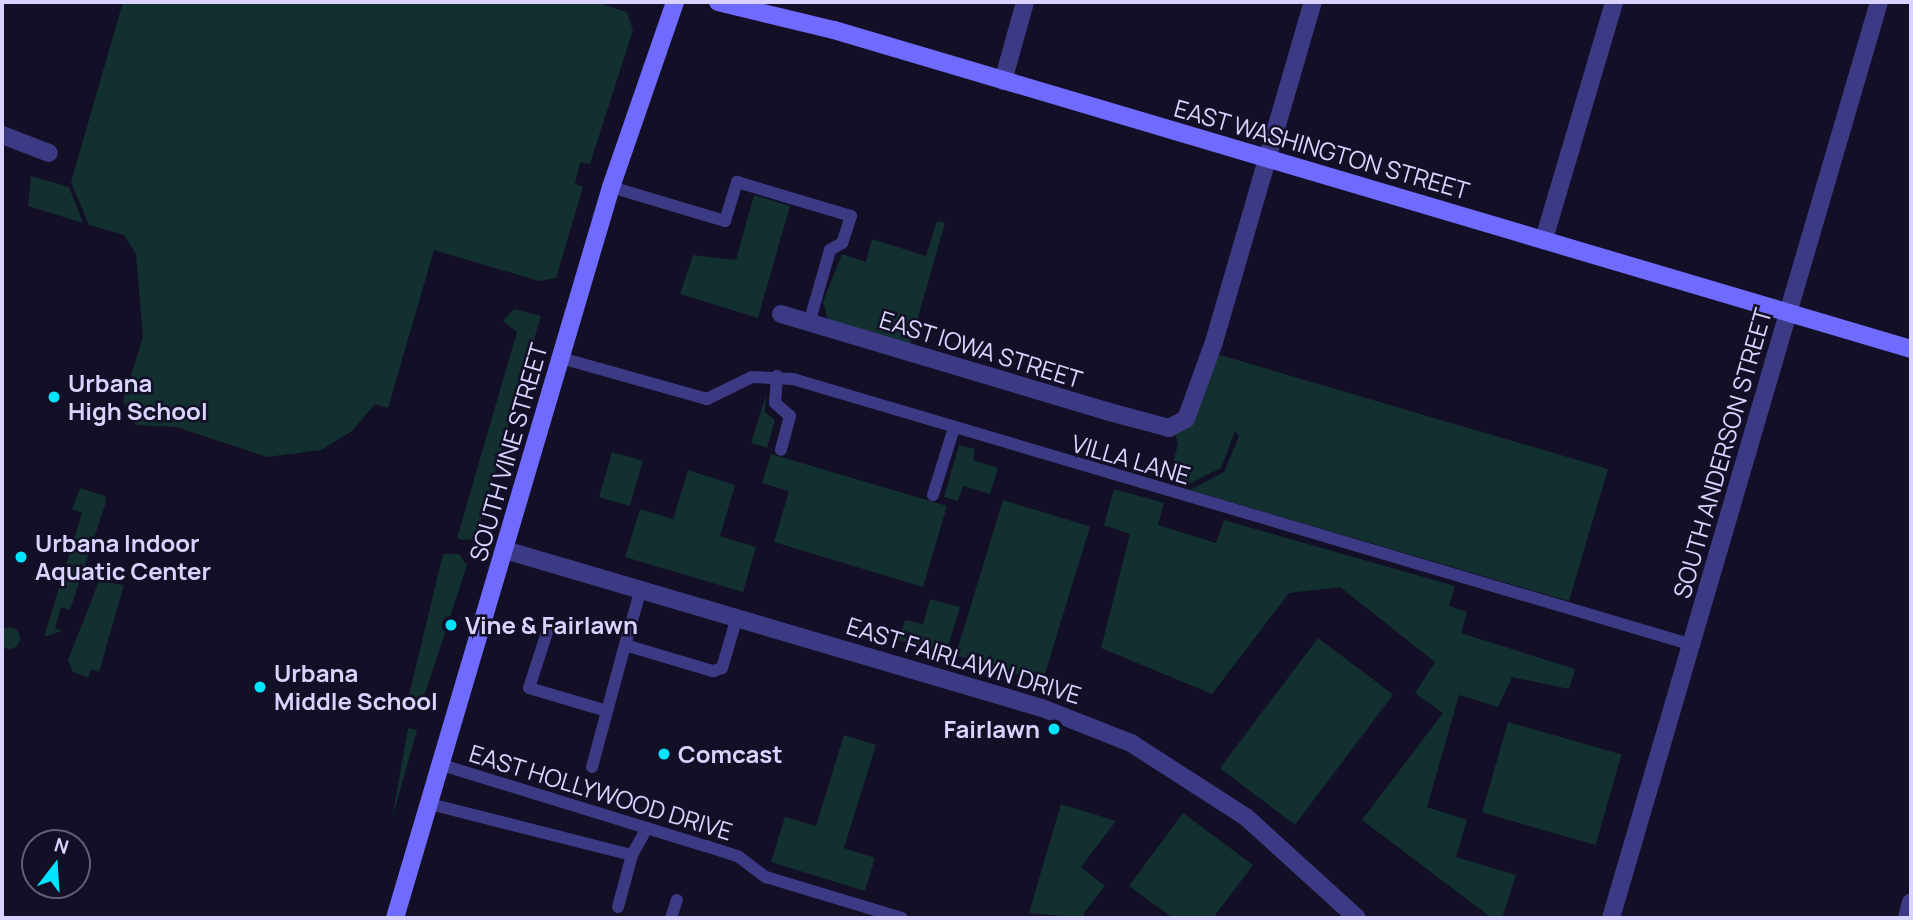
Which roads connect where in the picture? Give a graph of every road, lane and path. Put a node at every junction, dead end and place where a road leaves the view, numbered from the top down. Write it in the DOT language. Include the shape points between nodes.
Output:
graph roads {
  1 [pos="675,2"];
  2 [pos="718,2"];
  3 [pos="1025,2"];
  4 [pos="1313,2"];
  5 [pos="1614,2"];
  6 [pos="1879,2"];
  7 [pos="1003,81"];
  8 [pos="2,135"];
  9 [pos="49,153"];
  10 [pos="1267,158"];
  11 [pos="611,187"];
  12 [pos="1544,239"];
  13 [pos="1788,311"];
  14 [pos="780,314"];
  15 [pos="809,323"];
  16 [pos="1911,349"];
  17 [pos="561,358"];
  18 [pos="777,376"];
  19 [pos="954,428"];
  20 [pos="780,450"];
  21 [pos="933,495"];
  22 [pos="505,550"];
  23 [pos="641,589"];
  24 [pos="737,617"];
  25 [pos="549,626"];
  26 [pos="625,645"];
  27 [pos="1693,645"];
  28 [pos="607,711"];
  29 [pos="442,765"];
  30 [pos="592,767"];
  31 [pos="430,804"];
  32 [pos="647,828"];
  33 [pos="632,855"];
  34 [pos="677,900"];
  35 [pos="1911,902"];
  36 [pos="618,907"];
  37 [pos="395,918"];
  38 [pos="671,918"];
  39 [pos="902,918"];
  40 [pos="1357,918"];
  41 [pos="1611,918"];
  42 [pos="1907,918"];
  1 -- 11 [label="main road, SOUTH VINE STREET"];
  2 -- 7 [label="main road, EAST WASHINGTON STREET"];
  3 -- 7 [label="street"];
  4 -- 10 [label="street"];
  5 -- 12 [label="street"];
  6 -- 13 [label="street, SOUTH ANDERSON STREET"];
  7 -- 10 [label="main road, EAST WASHINGTON STREET"];
  8 -- 9 [label="street"];
  10 -- 12 [label="main road, EAST WASHINGTON STREET"];
  10 -- 15 [label="street, EAST IOWA STREET" via="1203,379 1186,419 1169,428"];
  11 -- 15 [label="lane" via="725,221 737,182 851,216 842,243 830,250"];
  11 -- 17 [label="main road, SOUTH VINE STREET"];
  12 -- 13 [label="main road, EAST WASHINGTON STREET"];
  13 -- 16 [label="main road, EAST WASHINGTON STREET"];
  13 -- 27 [label="street, SOUTH ANDERSON STREET"];
  14 -- 15 [label="street, EAST IOWA STREET"];
  17 -- 18 [label="lane, VILLA LANE" via="707,399 752,377"];
  17 -- 22 [label="main road, SOUTH VINE STREET"];
  18 -- 19 [label="lane, VILLA LANE"];
  18 -- 20 [label="lane" via="775,403 790,416"];
  19 -- 21 [label="lane"];
  19 -- 27 [label="lane, VILLA LANE"];
  22 -- 23 [label="street, EAST FAIRLAWN DRIVE"];
  22 -- 29 [label="main road, SOUTH VINE STREET"];
  23 -- 24 [label="street, EAST FAIRLAWN DRIVE"];
  23 -- 26 [label="lane"];
  24 -- 26 [label="lane" via="723,668 713,671"];
  24 -- 40 [label="street, EAST FAIRLAWN DRIVE" via="1042,708 1131,743 1246,817"];
  25 -- 28 [label="lane" via="529,688"];
  26 -- 28 [label="lane"];
  27 -- 41 [label="street, SOUTH ANDERSON STREET"];
  28 -- 30 [label="lane"];
  29 -- 31 [label="main road, SOUTH VINE STREET"];
  29 -- 32 [label="lane, EAST HOLLYWOOD DRIVE"];
  31 -- 33 [label="lane"];
  31 -- 37 [label="main road, SOUTH VINE STREET"];
  32 -- 33 [label="lane"];
  32 -- 39 [label="lane, EAST HOLLYWOOD DRIVE" via="739,857 766,877"];
  33 -- 36 [label="lane"];
  34 -- 38 [label="lane"];
  35 -- 42 [label="street"];
}
